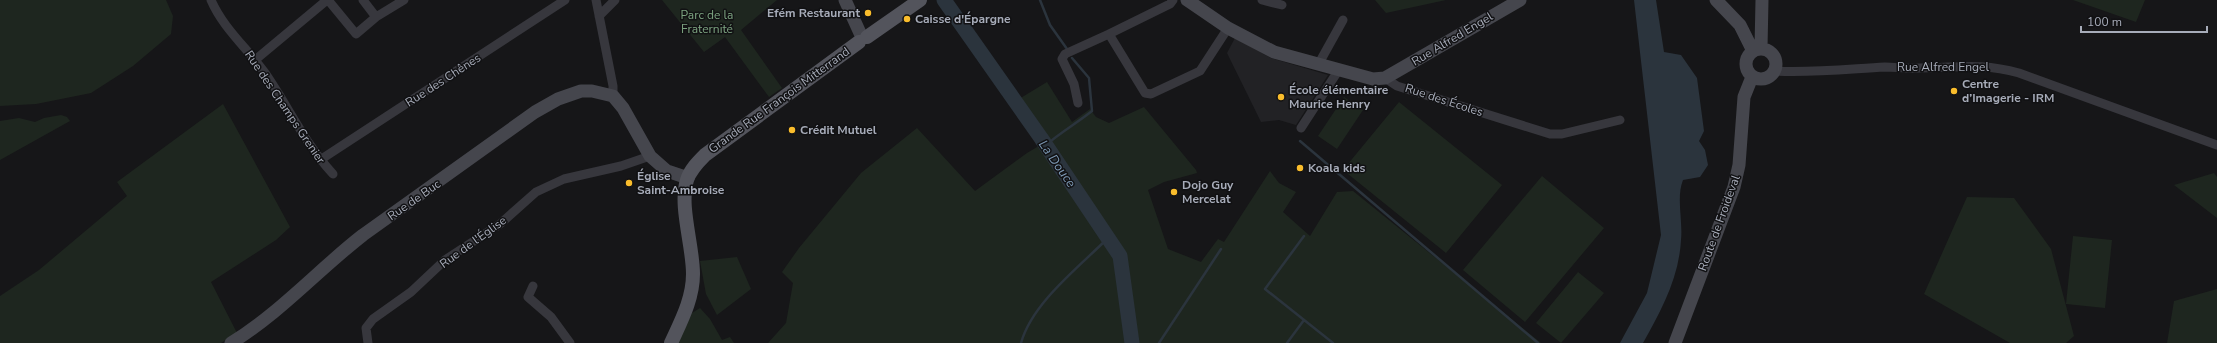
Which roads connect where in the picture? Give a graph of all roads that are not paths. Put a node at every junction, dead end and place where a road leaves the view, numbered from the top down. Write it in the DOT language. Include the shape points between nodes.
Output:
graph roads {
  1 [pos="211,0"];
  2 [pos="328,0"];
  3 [pos="363,0"];
  4 [pos="404,0"];
  5 [pos="565,0"];
  6 [pos="596,0"];
  7 [pos="615,0"];
  8 [pos="845,0"];
  9 [pos="920,0"];
  10 [pos="1173,0"];
  11 [pos="1187,0"];
  12 [pos="1262,0"];
  13 [pos="1520,0"];
  14 [pos="1716,0"];
  15 [pos="1762,0"];
  16 [pos="1282,5"];
  17 [pos="599,16"];
  18 [pos="376,17"];
  19 [pos="1343,20"];
  20 [pos="1228,28"];
  21 [pos="1109,34"];
  22 [pos="862,37"];
  23 [pos="1757,50"];
  24 [pos="255,60"];
  25 [pos="1318,65"];
  26 [pos="1338,71"];
  27 [pos="1775,71"];
  28 [pos="1390,75"];
  29 [pos="1752,77"];
  30 [pos="613,96"];
  31 [pos="1078,103"];
  32 [pos="1620,120"];
  33 [pos="1301,128"];
  34 [pos="2217,145"];
  35 [pos="650,156"];
  36 [pos="320,160"];
  37 [pos="333,174"];
  38 [pos="688,178"];
  39 [pos="533,286"];
  40 [pos="231,343"];
  41 [pos="368,343"];
  42 [pos="570,343"];
  43 [pos="671,343"];
  44 [pos="1674,343"];
  1 -- 24 [label="street, Rue des Champs Grenier" via="217,15"];
  2 -- 18 [label="street" via="356,34"];
  2 -- 24 [label="street"];
  3 -- 18 [label="street"];
  4 -- 18 [label="street"];
  5 -- 36 [label="street, Rue des Chênes"];
  6 -- 17 [label="street"];
  7 -- 17 [label="street"];
  8 -- 22 [label="street"];
  9 -- 22 [label="main road, Grande Rue François Mitterrand"];
  10 -- 21 [label="street" via="1170,4"];
  11 -- 20 [label="street, Rue des Écoles"];
  12 -- 16 [label="street"];
  13 -- 28 [label="street, Rue Alfred Engel"];
  14 -- 23 [label="street" via="1740,25"];
  15 -- 23 [label="street"];
  17 -- 30 [label="street"];
  19 -- 25 [label="street"];
  20 -- 21 [label="street" via="1200,71 1152,94 1145,93"];
  20 -- 25 [label="street, Rue des Écoles" via="1274,52"];
  21 -- 31 [label="street" via="1064,54 1062,59 1074,84"];
  22 -- 38 [label="main road, Grande Rue François Mitterrand" via="705,155"];
  23 -- 27 [label="street" via="1770,52 1774,56"];
  23 -- 29 [label="street" via="1746,58 1746,69"];
  24 -- 36 [label="street, Rue des Champs Grenier"];
  25 -- 26 [label="street, Rue des Écoles"];
  26 -- 28 [label="street, Rue des Écoles" via="1373,78"];
  26 -- 33 [label="street"];
  27 -- 29 [label="street" via="1762,80"];
  27 -- 34 [label="street, Rue Alfred Engel" via="1986,66 2019,73"];
  28 -- 32 [label="street, Rue des Écoles" via="1397,86 1550,134 1562,134"];
  29 -- 44 [label="street, Route de Froideval" via="1744,97 1740,165 1734,187"];
  30 -- 35 [label="street" via="623,108"];
  30 -- 40 [label="street, Rue de Buc" via="582,91 558,99 535,112 340,252 278,311"];
  35 -- 38 [label="street" via="667,172"];
  35 -- 41 [label="street, Rue de l'Église" via="621,166 564,179 536,192 500,224 445,260 411,292 373,319 366,328"];
  36 -- 37 [label="street, Rue des Champs Grenier"];
  38 -- 43 [label="main road, Grande Rue François Mitterrand" via="685,192 692,257 692,284 686,310"];
  39 -- 42 [label="street" via="528,297 551,317"];
}
